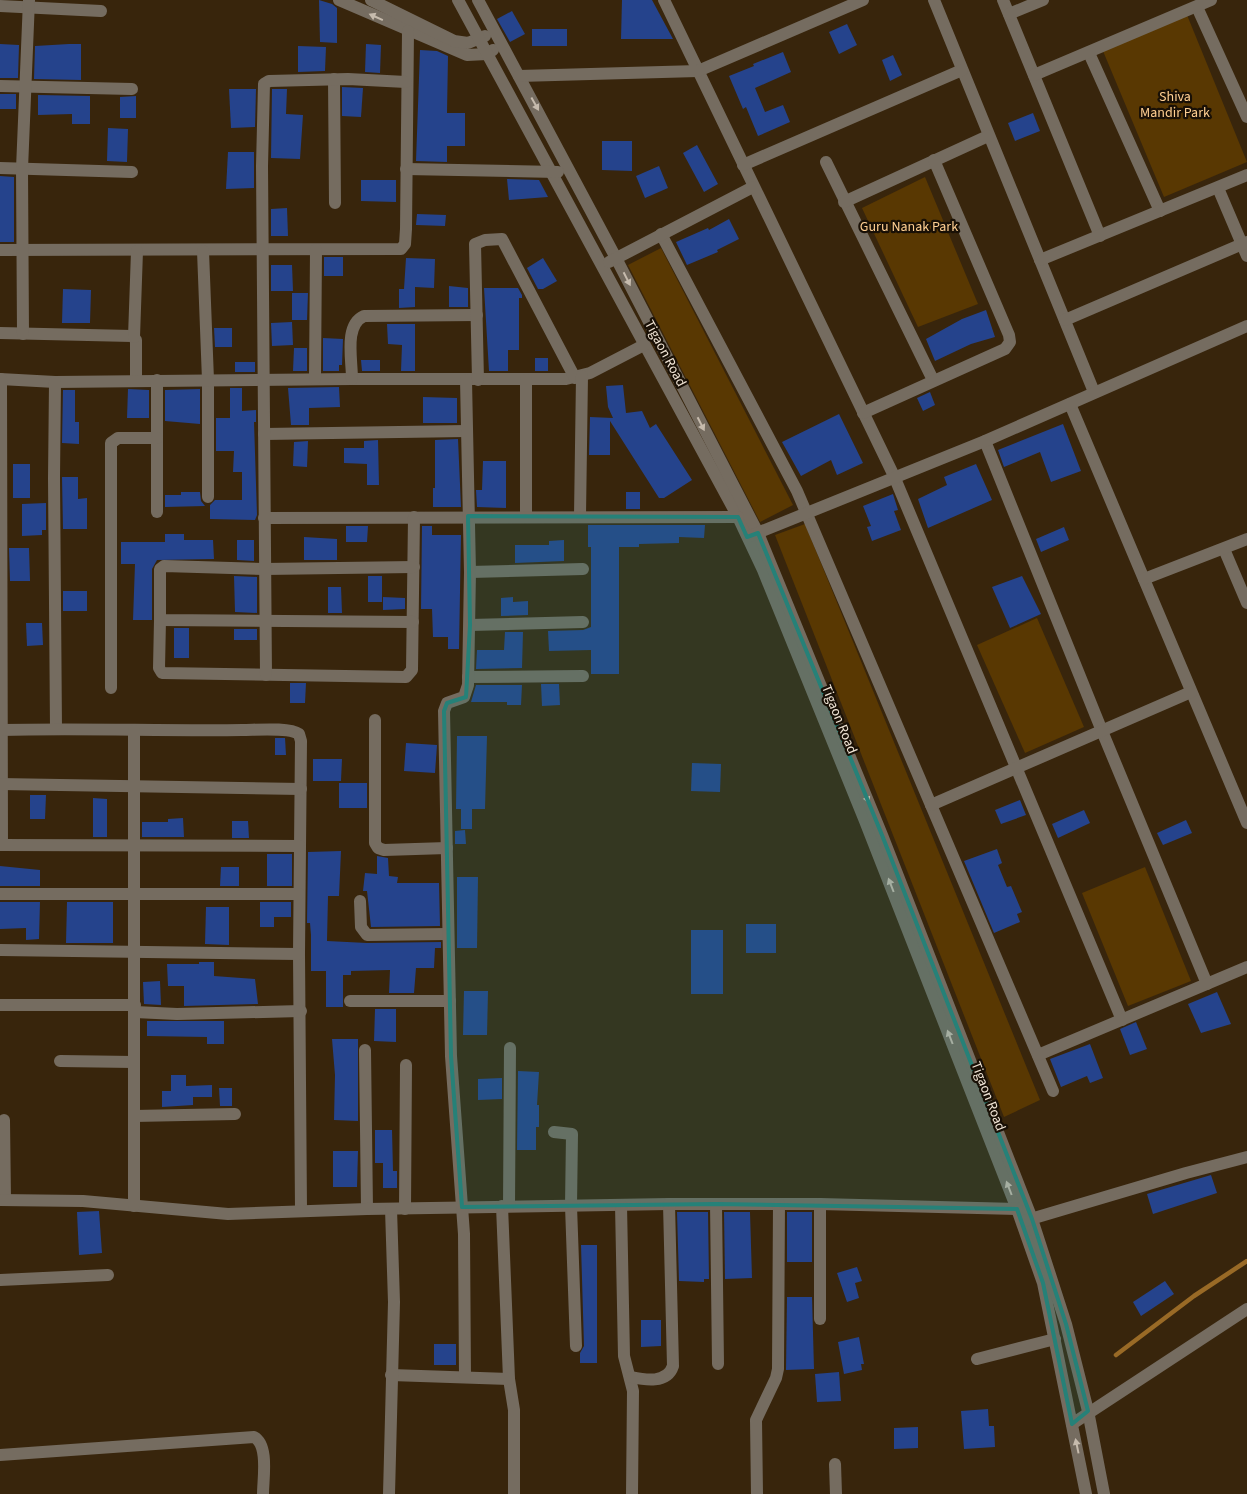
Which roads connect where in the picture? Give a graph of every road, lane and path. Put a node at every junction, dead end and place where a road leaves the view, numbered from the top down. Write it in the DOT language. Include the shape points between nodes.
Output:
graph roads {
  1 [pos="339,0"];
  2 [pos="372,0"];
  3 [pos="458,0"];
  4 [pos="478,0"];
  5 [pos="664,0"];
  6 [pos="863,0"];
  7 [pos="934,0"];
  8 [pos="1002,0"];
  9 [pos="1044,0"];
  10 [pos="1211,0"];
  11 [pos="29,3"];
  12 [pos="0,6"];
  13 [pos="1197,7"];
  14 [pos="101,11"];
  15 [pos="1009,14"];
  16 [pos="408,31"];
  17 [pos="495,31"];
  18 [pos="479,40"];
  19 [pos="501,45"];
  20 [pos="1088,53"];
  21 [pos="487,54"];
  22 [pos="962,70"];
  23 [pos="698,71"];
  24 [pos="1034,75"];
  25 [pos="519,76"];
  26 [pos="334,79"];
  27 [pos="406,82"];
  28 [pos="0,86"];
  29 [pos="24,87"];
  30 [pos="132,89"];
  31 [pos="1247,117"];
  32 [pos="988,136"];
  33 [pos="934,160"];
  34 [pos="826,162"];
  35 [pos="743,165"];
  36 [pos="0,168"];
  37 [pos="406,168"];
  38 [pos="22,169"];
  39 [pos="570,170"];
  40 [pos="132,172"];
  41 [pos="553,173"];
  42 [pos="1247,175"];
  43 [pos="753,187"];
  44 [pos="1218,188"];
  45 [pos="844,202"];
  46 [pos="334,203"];
  47 [pos="1160,211"];
  48 [pos="662,234"];
  49 [pos="1100,236"];
  50 [pos="1246,248"];
  51 [pos="0,250"];
  52 [pos="137,250"];
  53 [pos="263,250"];
  54 [pos="316,250"];
  55 [pos="23,251"];
  56 [pos="203,251"];
  57 [pos="616,258"];
  58 [pos="1040,260"];
  59 [pos="602,265"];
  60 [pos="477,314"];
  61 [pos="1065,320"];
  62 [pos="1247,326"];
  63 [pos="0,333"];
  64 [pos="23,334"];
  65 [pos="134,337"];
  66 [pos="644,345"];
  67 [pos="578,377"];
  68 [pos="0,379"];
  69 [pos="314,379"];
  70 [pos="352,379"];
  71 [pos="136,380"];
  72 [pos="157,380"];
  73 [pos="208,380"];
  74 [pos="264,380"];
  75 [pos="472,380"];
  76 [pos="526,380"];
  77 [pos="934,380"];
  78 [pos="55,382"];
  79 [pos="1094,392"];
  80 [pos="1070,404"];
  81 [pos="863,413"];
  82 [pos="467,431"];
  83 [pos="264,434"];
  84 [pos="157,438"];
  85 [pos="985,441"];
  86 [pos="894,476"];
  87 [pos="208,497"];
  88 [pos="157,512"];
  89 [pos="807,513"];
  90 [pos="468,516"];
  91 [pos="526,516"];
  92 [pos="580,516"];
  93 [pos="414,517"];
  94 [pos="738,517"];
  95 [pos="264,518"];
  96 [pos="752,535"];
  97 [pos="1247,539"];
  98 [pos="1224,549"];
  99 [pos="414,567"];
  100 [pos="264,569"];
  101 [pos="583,569"];
  102 [pos="470,572"];
  103 [pos="1144,579"];
  104 [pos="1247,603"];
  105 [pos="160,620"];
  106 [pos="413,622"];
  107 [pos="583,622"];
  108 [pos="264,623"];
  109 [pos="470,625"];
  110 [pos="266,675"];
  111 [pos="583,676"];
  112 [pos="468,677"];
  113 [pos="112,688"];
  114 [pos="1191,692"];
  115 [pos="375,720"];
  116 [pos="56,728"];
  117 [pos="1,730"];
  118 [pos="134,731"];
  119 [pos="1102,731"];
  120 [pos="1016,768"];
  121 [pos="1,784"];
  122 [pos="134,786"];
  123 [pos="301,789"];
  124 [pos="931,805"];
  125 [pos="1247,823"];
  126 [pos="1,845"];
  127 [pos="134,845"];
  128 [pos="300,846"];
  129 [pos="447,848"];
  130 [pos="0,894"];
  131 [pos="299,894"];
  132 [pos="135,895"];
  133 [pos="360,901"];
  134 [pos="448,934"];
  135 [pos="0,950"];
  136 [pos="134,952"];
  137 [pos="299,954"];
  138 [pos="1247,967"];
  139 [pos="1207,984"];
  140 [pos="450,1000"];
  141 [pos="350,1001"];
  142 [pos="0,1005"];
  143 [pos="135,1009"];
  144 [pos="301,1011"];
  145 [pos="1122,1020"];
  146 [pos="510,1048"];
  147 [pos="365,1050"];
  148 [pos="1038,1055"];
  149 [pos="60,1061"];
  150 [pos="134,1062"];
  151 [pos="406,1065"];
  152 [pos="1053,1090"];
  153 [pos="235,1114"];
  154 [pos="134,1116"];
  155 [pos="4,1120"];
  156 [pos="554,1132"];
  157 [pos="1247,1157"];
  158 [pos="2,1200"];
  159 [pos="669,1204"];
  160 [pos="716,1204"];
  161 [pos="779,1204"];
  162 [pos="820,1204"];
  163 [pos="621,1205"];
  164 [pos="134,1206"];
  165 [pos="505,1206"];
  166 [pos="571,1206"];
  167 [pos="462,1207"];
  168 [pos="367,1208"];
  169 [pos="405,1208"];
  170 [pos="391,1209"];
  171 [pos="1017,1209"];
  172 [pos="301,1210"];
  173 [pos="1027,1220"];
  174 [pos="108,1275"];
  175 [pos="0,1280"];
  176 [pos="1247,1309"];
  177 [pos="820,1319"];
  178 [pos="1055,1340"];
  179 [pos="576,1346"];
  180 [pos="976,1359"];
  181 [pos="718,1364"];
  182 [pos="391,1375"];
  183 [pos="466,1377"];
  184 [pos="631,1377"];
  185 [pos="509,1378"];
  186 [pos="1088,1411"];
  187 [pos="1072,1424"];
  188 [pos="0,1456"];
  189 [pos="835,1464"];
  190 [pos="263,1494"];
  191 [pos="389,1494"];
  192 [pos="514,1494"];
  193 [pos="632,1494"];
  194 [pos="757,1494"];
  195 [pos="836,1494"];
  196 [pos="1086,1494"];
  197 [pos="1104,1494"];
  16 -- 1 [label="street, one-way"];
  2 -- 18 [label="street" via="454,41 468,43"];
  3 -- 18 [label="street, Tigaon Road"];
  4 -- 17 [label="street"];
  5 -- 23 [label="street"];
  6 -- 23 [label="street"];
  7 -- 22 [label="street"];
  8 -- 15 [label="street"];
  9 -- 15 [label="street"];
  10 -- 13 [label="street"];
  11 -- 12 [label="street"];
  11 -- 14 [label="street"];
  11 -- 29 [label="street"];
  13 -- 20 [label="street"];
  13 -- 31 [label="street"];
  15 -- 24 [label="street"];
  16 -- 21 [label="street" via="467,55"];
  16 -- 27 [label="street"];
  17 -- 18 [label="street"];
  17 -- 19 [label="street"];
  18 -- 21 [label="street, Tigaon Road"];
  19 -- 21 [label="street"];
  19 -- 25 [label="street"];
  20 -- 24 [label="street"];
  20 -- 47 [label="street"];
  21 -- 41 [label="street, Tigaon Road"];
  22 -- 32 [label="street"];
  22 -- 35 [label="street"];
  23 -- 25 [label="street"];
  23 -- 35 [label="street"];
  24 -- 49 [label="street"];
  25 -- 39 [label="street, one-way"];
  26 -- 27 [label="street"];
  26 -- 46 [label="street"];
  26 -- 53 [label="street" via="264,84"];
  27 -- 37 [label="street"];
  28 -- 29 [label="street"];
  29 -- 30 [label="street"];
  29 -- 38 [label="street"];
  32 -- 33 [label="street"];
  32 -- 58 [label="street"];
  33 -- 45 [label="street"];
  33 -- 77 [label="street" via="1010,338 1005,349"];
  34 -- 45 [label="street"];
  35 -- 43 [label="street"];
  36 -- 38 [label="street"];
  37 -- 41 [label="street"];
  37 -- 54 [label="street" via="404,247 396,250"];
  38 -- 40 [label="street"];
  38 -- 55 [label="street"];
  39 -- 41 [label="street"];
  39 -- 57 [label="street"];
  41 -- 59 [label="street, Tigaon Road"];
  42 -- 44 [label="street"];
  43 -- 48 [label="street"];
  43 -- 81 [label="street"];
  44 -- 47 [label="street"];
  44 -- 50 [label="street"];
  45 -- 77 [label="street"];
  47 -- 49 [label="street"];
  48 -- 57 [label="street"];
  48 -- 89 [label="street"];
  49 -- 58 [label="street"];
  50 -- 61 [label="street"];
  51 -- 55 [label="street"];
  52 -- 55 [label="street"];
  52 -- 56 [label="street"];
  52 -- 65 [label="street"];
  53 -- 54 [label="street"];
  53 -- 56 [label="street"];
  53 -- 74 [label="street"];
  54 -- 69 [label="street"];
  55 -- 64 [label="street"];
  56 -- 73 [label="street"];
  57 -- 59 [label="street"];
  57 -- 96 [label="street, one-way"];
  58 -- 61 [label="street"];
  59 -- 66 [label="street, Tigaon Road"];
  60 -- 67 [label="street" via="476,244 502,239"];
  60 -- 70 [label="street" via="364,316 358,319 352,330"];
  60 -- 75 [label="street"];
  61 -- 79 [label="street"];
  62 -- 79 [label="street"];
  63 -- 64 [label="street"];
  64 -- 65 [label="street"];
  65 -- 71 [label="street"];
  66 -- 67 [label="street"];
  66 -- 94 [label="street, Tigaon Road"];
  67 -- 76 [label="street"];
  67 -- 92 [label="street"];
  68 -- 78 [label="street"];
  68 -- 117 [label="street"];
  69 -- 70 [label="street"];
  69 -- 74 [label="street"];
  70 -- 75 [label="street"];
  71 -- 72 [label="street"];
  71 -- 78 [label="street"];
  72 -- 73 [label="street"];
  72 -- 84 [label="street"];
  73 -- 74 [label="street"];
  73 -- 87 [label="street"];
  74 -- 83 [label="street"];
  75 -- 76 [label="street"];
  75 -- 82 [label="street"];
  76 -- 91 [label="street"];
  77 -- 81 [label="street"];
  78 -- 116 [label="street"];
  79 -- 80 [label="street"];
  80 -- 85 [label="street"];
  80 -- 103 [label="street"];
  81 -- 86 [label="street"];
  82 -- 83 [label="street"];
  82 -- 90 [label="street"];
  83 -- 95 [label="street"];
  84 -- 88 [label="street"];
  84 -- 113 [label="street" via="118,438 111,443"];
  85 -- 86 [label="street"];
  85 -- 119 [label="street"];
  86 -- 89 [label="street"];
  86 -- 120 [label="street"];
  89 -- 96 [label="street"];
  89 -- 124 [label="street"];
  90 -- 91 [label="street"];
  90 -- 93 [label="street"];
  90 -- 102 [label="street"];
  91 -- 92 [label="street"];
  92 -- 94 [label="street"];
  93 -- 95 [label="street"];
  93 -- 99 [label="street"];
  94 -- 96 [label="street, Tigaon Road"];
  95 -- 100 [label="street"];
  171 -- 96 [label="street, Tigaon Road, one-way"];
  96 -- 173 [label="street, one-way" via="882,835"];
  97 -- 98 [label="street"];
  98 -- 103 [label="street"];
  98 -- 104 [label="street"];
  99 -- 100 [label="street"];
  99 -- 106 [label="street"];
  100 -- 105 [label="street" via="162,567"];
  100 -- 108 [label="street"];
  101 -- 102 [label="street"];
  102 -- 109 [label="street"];
  103 -- 114 [label="street"];
  105 -- 108 [label="street"];
  105 -- 110 [label="street" via="159,668 162,673"];
  106 -- 108 [label="street"];
  106 -- 110 [label="street" via="412,670 406,677"];
  107 -- 109 [label="street"];
  108 -- 110 [label="street"];
  109 -- 112 [label="street"];
  111 -- 112 [label="street"];
  112 -- 129 [label="street" via="466,695 448,703 444,711"];
  114 -- 119 [label="street"];
  114 -- 125 [label="street"];
  115 -- 129 [label="street" via="375,843 384,850"];
  116 -- 117 [label="street"];
  116 -- 118 [label="street"];
  117 -- 121 [label="street"];
  118 -- 122 [label="street"];
  118 -- 123 [label="street" via="293,731 301,740"];
  119 -- 120 [label="street"];
  119 -- 139 [label="street"];
  120 -- 124 [label="street"];
  120 -- 145 [label="street"];
  121 -- 122 [label="street"];
  121 -- 126 [label="street"];
  122 -- 123 [label="street"];
  122 -- 127 [label="street"];
  123 -- 128 [label="street"];
  124 -- 148 [label="street"];
  126 -- 127 [label="street"];
  127 -- 128 [label="street"];
  127 -- 132 [label="street"];
  128 -- 131 [label="street"];
  129 -- 134 [label="street"];
  130 -- 132 [label="street"];
  131 -- 132 [label="street"];
  131 -- 137 [label="street"];
  132 -- 136 [label="street"];
  133 -- 134 [label="street" via="361,927 367,935"];
  134 -- 140 [label="street"];
  135 -- 136 [label="street"];
  136 -- 137 [label="street"];
  136 -- 143 [label="street"];
  137 -- 144 [label="street"];
  138 -- 139 [label="street"];
  139 -- 145 [label="street"];
  140 -- 141 [label="street"];
  140 -- 167 [label="street"];
  142 -- 143 [label="street"];
  143 -- 144 [label="street" via="177,1014"];
  143 -- 150 [label="street"];
  144 -- 172 [label="street"];
  145 -- 148 [label="street"];
  146 -- 165 [label="street"];
  147 -- 168 [label="street"];
  148 -- 152 [label="street"];
  149 -- 150 [label="street"];
  150 -- 154 [label="street"];
  151 -- 169 [label="street"];
  153 -- 154 [label="street"];
  154 -- 164 [label="street"];
  155 -- 158 [label="street"];
  156 -- 166 [label="street" via="572,1134"];
  157 -- 173 [label="street"];
  158 -- 164 [label="street" via="83,1201"];
  159 -- 160 [label="street"];
  159 -- 163 [label="street"];
  159 -- 184 [label="street" via="673,1366 668,1374 648,1381"];
  160 -- 161 [label="street"];
  160 -- 181 [label="street"];
  161 -- 162 [label="street"];
  161 -- 194 [label="street" via="778,1369 756,1420"];
  162 -- 171 [label="street"];
  162 -- 177 [label="street"];
  163 -- 166 [label="street"];
  163 -- 184 [label="street" via="623,1342 626,1367"];
  164 -- 172 [label="street" via="228,1214"];
  165 -- 166 [label="street"];
  165 -- 167 [label="street"];
  165 -- 185 [label="street"];
  166 -- 179 [label="street"];
  167 -- 169 [label="street"];
  167 -- 183 [label="street"];
  168 -- 170 [label="street"];
  168 -- 172 [label="street"];
  169 -- 170 [label="street"];
  170 -- 182 [label="street" via="394,1302"];
  171 -- 173 [label="street, Tigaon Road"];
  173 -- 178 [label="street, Tigaon Road"];
  173 -- 186 [label="street" via="1066,1324"];
  174 -- 175 [label="street"];
  176 -- 186 [label="street"];
  178 -- 180 [label="street"];
  178 -- 187 [label="street, Tigaon Road"];
  182 -- 183 [label="street"];
  182 -- 191 [label="street"];
  183 -- 185 [label="street"];
  184 -- 193 [label="street"];
  185 -- 192 [label="street" via="514,1410"];
  186 -- 187 [label="street"];
  186 -- 197 [label="street"];
  196 -- 187 [label="street, Tigaon Road, one-way"];
  188 -- 190 [label="street" via="254,1436 259,1439 263,1450"];
  189 -- 195 [label="street"];
}
